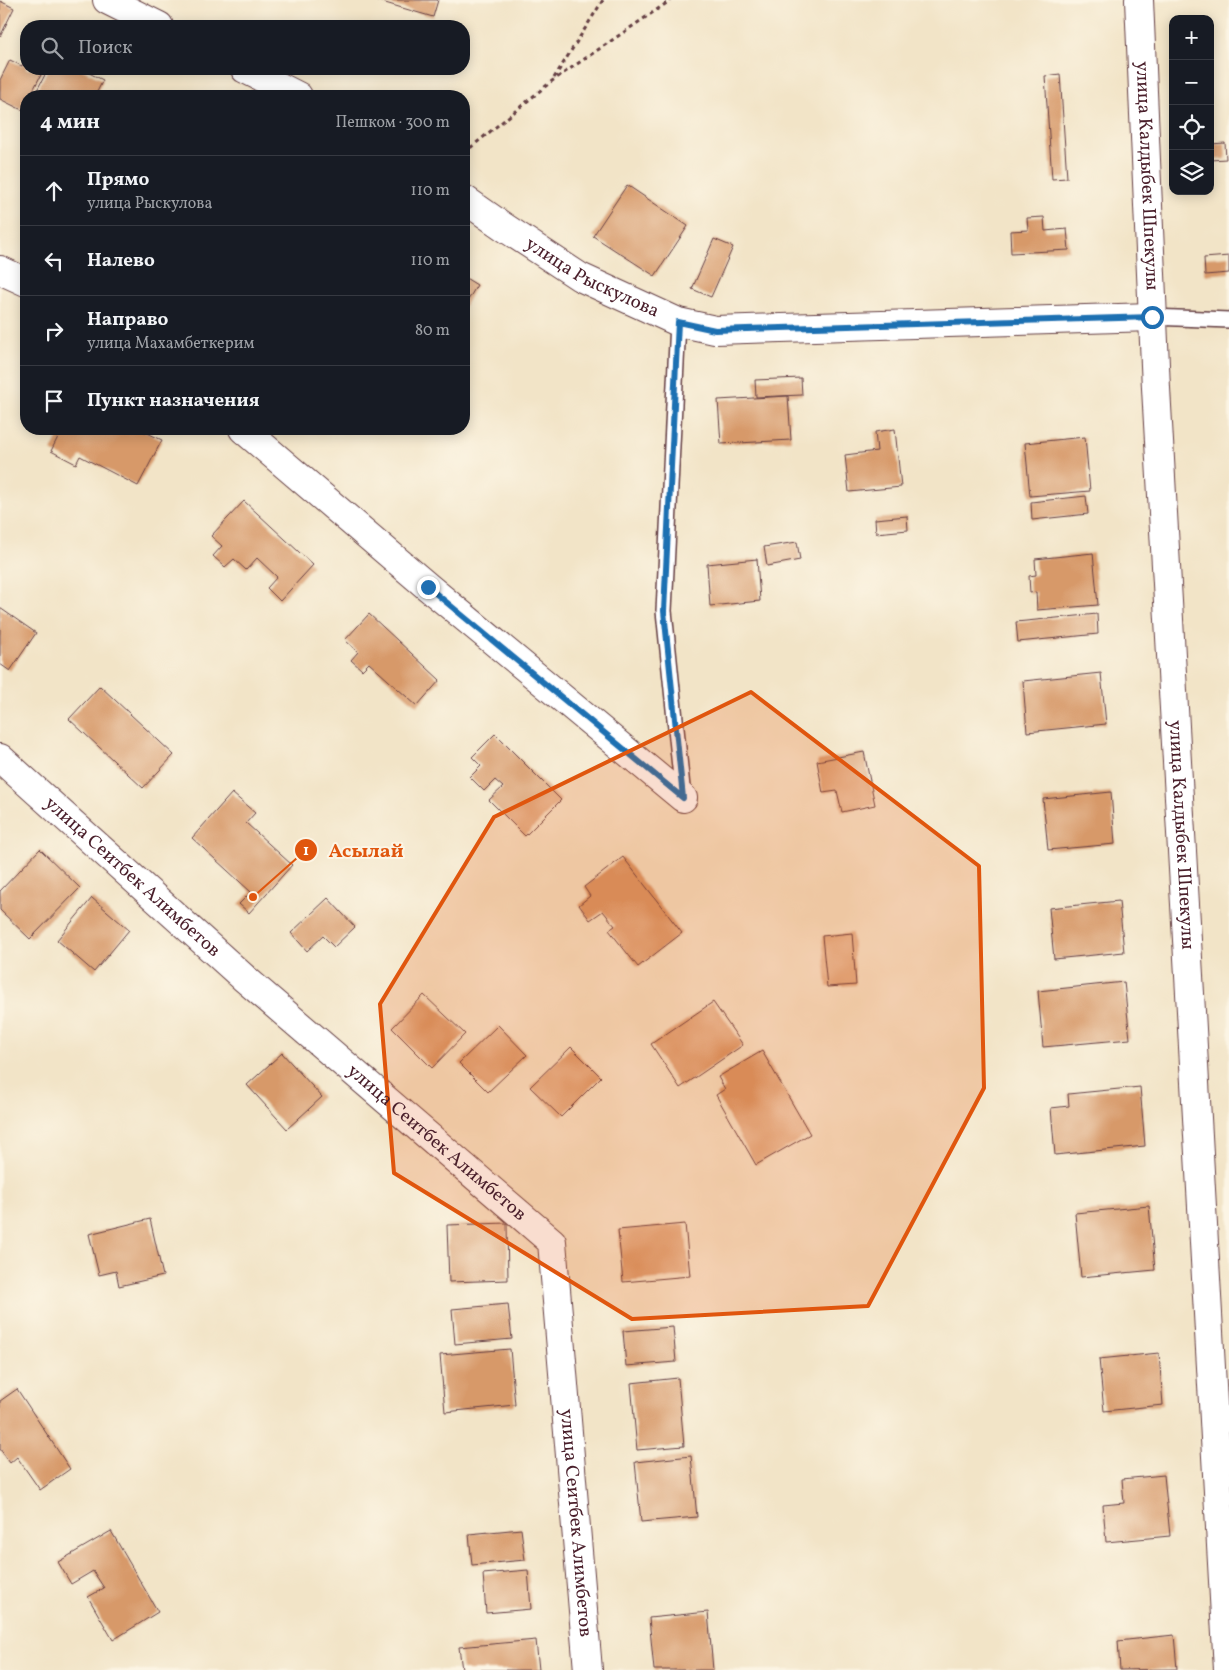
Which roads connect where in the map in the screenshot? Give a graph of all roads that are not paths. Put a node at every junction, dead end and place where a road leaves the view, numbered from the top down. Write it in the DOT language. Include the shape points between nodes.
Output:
graph roads {
  1 [pos="107,0"];
  2 [pos="1139,0"];
  3 [pos="147,20"];
  4 [pos="257,75"];
  5 [pos="286,90"];
  6 [pos="470,203"];
  7 [pos="0,270"];
  8 [pos="20,279"];
  9 [pos="1152,317"];
  10 [pos="1229,320"];
  11 [pos="678,322"];
  12 [pos="249,435"];
  13 [pos="0,758"];
  14 [pos="683,798"];
  15 [pos="588,1670"];
  16 [pos="1228,1670"];
  1 -- 3 [label="street"];
  2 -- 9 [label="street, улица Калдыбек Шпекулы"];
  4 -- 5 [label="street"];
  6 -- 11 [label="street, улица Рыскулова" via="580,277"];
  7 -- 8 [label="street"];
  9 -- 10 [label="lane"];
  9 -- 11 [label="street, улица Рыскулова" via="715,330"];
  9 -- 16 [label="street, улица Калдыбек Шпекулы"];
  11 -- 14 [label="lane" via="664,611"];
  12 -- 14 [label="street"];
  13 -- 15 [label="street, улица Сеитбек Алимбетов" via="244,978 552,1242"];
}
